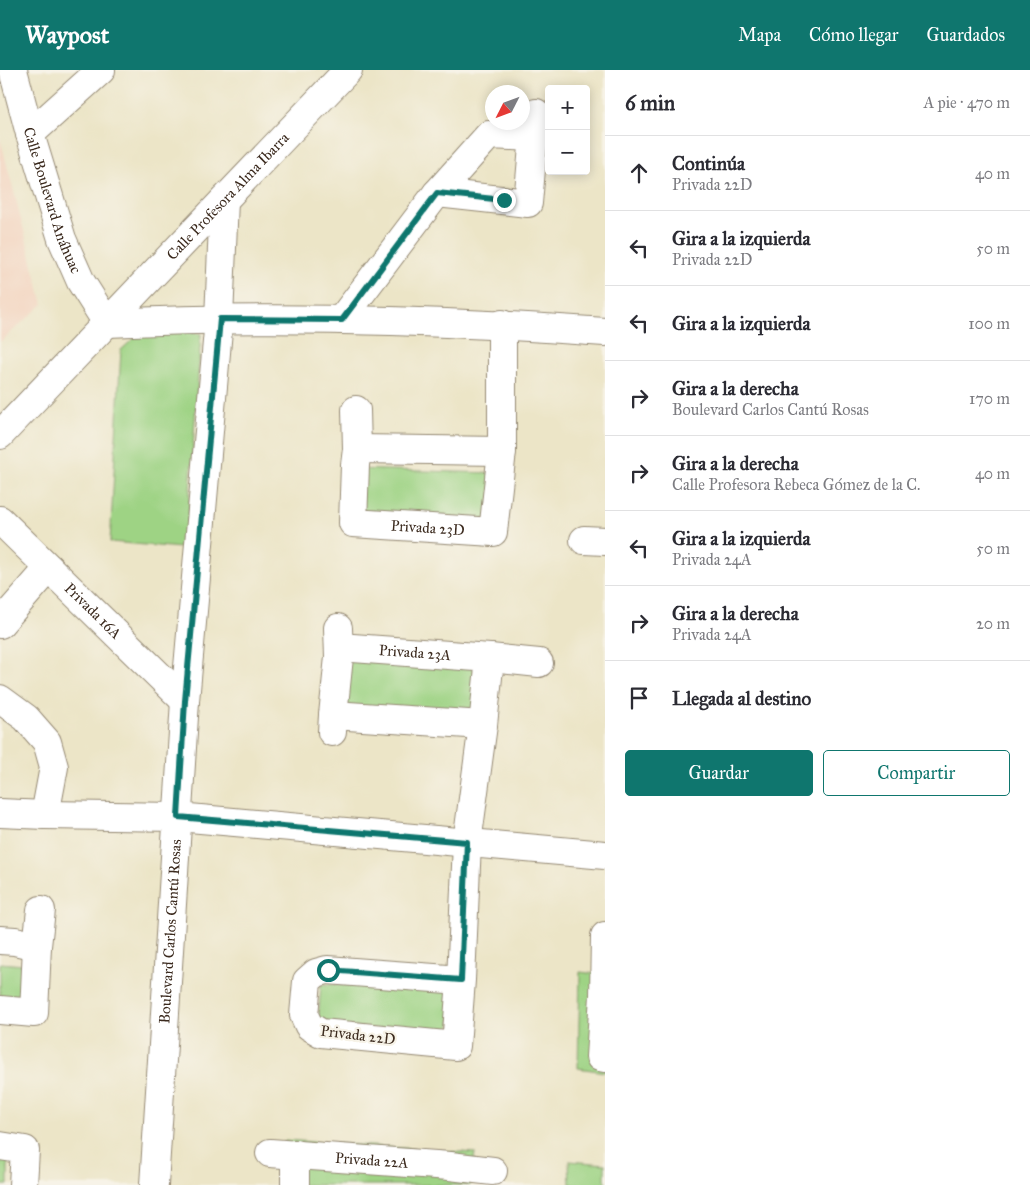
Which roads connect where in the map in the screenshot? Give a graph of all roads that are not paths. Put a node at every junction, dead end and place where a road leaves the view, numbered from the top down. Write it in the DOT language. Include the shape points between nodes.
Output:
graph roads {
  1 [pos="13,70"];
  2 [pos="101,70"];
  3 [pos="348,70"];
  4 [pos="30,134"];
  5 [pos="437,193"];
  6 [pos="224,200"];
  7 [pos="220,319"];
  8 [pos="342,320"];
  9 [pos="108,323"];
  10 [pos="502,324"];
  11 [pos="605,332"];
  12 [pos="356,410"];
  13 [pos="0,434"];
  14 [pos="357,450"];
  15 [pos="502,451"];
  16 [pos="0,520"];
  17 [pos="49,568"];
  18 [pos="0,624"];
  19 [pos="490,658"];
  20 [pos="539,663"];
  21 [pos="0,699"];
  22 [pos="185,701"];
  23 [pos="483,725"];
  24 [pos="0,813"];
  25 [pos="45,815"];
  26 [pos="178,817"];
  27 [pos="467,842"];
  28 [pos="605,855"];
  29 [pos="41,910"];
  30 [pos="605,936"];
  31 [pos="0,940"];
  32 [pos="36,946"];
  33 [pos="461,980"];
  34 [pos="604,996"];
  35 [pos="0,1010"];
  36 [pos="605,1058"];
  37 [pos="0,1146"];
  38 [pos="493,1170"];
  39 [pos="450,1175"];
  40 [pos="23,1185"];
  41 [pos="154,1185"];
  42 [pos="295,1185"];
  1 -- 4 [label="street, Calle Boulevard Anáhuac"];
  2 -- 4 [label="street"];
  3 -- 6 [label="street, Calle Profesora Alma Ibarra"];
  4 -- 9 [label="street, Calle Boulevard Anáhuac" via="62,238 80,282"];
  5 -- 5 [label="street" via="528,203 534,125 489,135"];
  5 -- 8 [label="street"];
  6 -- 7 [label="street, Boulevard Carlos Cantú Rosas"];
  6 -- 9 [label="street, Calle Profesora Alma Ibarra"];
  7 -- 8 [label="street"];
  7 -- 9 [label="street"];
  7 -- 22 [label="street, Boulevard Carlos Cantú Rosas"];
  8 -- 10 [label="street"];
  9 -- 13 [label="street, Calle Profesora Alma Ibarra"];
  10 -- 11 [label="street"];
  10 -- 15 [label="street, Privada 23D"];
  12 -- 14 [label="street, Privada 23D"];
  14 -- 15 [label="street"];
  14 -- 15 [label="street, Privada 23D" via="353,523 493,532"];
  16 -- 17 [label="street, Privada 16A"];
  17 -- 18 [label="street"];
  17 -- 22 [label="street, Privada 16A"];
  19 -- 20 [label="street, Privada 23A"];
  19 -- 23 [label="street"];
  19 -- 23 [label="street, Privada 23A" via="339,638 333,724"];
  21 -- 25 [label="street" via="26,718 47,742 54,767"];
  22 -- 26 [label="street, Boulevard Carlos Cantú Rosas"];
  23 -- 27 [label="street"];
  24 -- 25 [label="street"];
  25 -- 26 [label="street"];
  26 -- 27 [label="street"];
  26 -- 41 [label="street, Boulevard Carlos Cantú Rosas"];
  27 -- 28 [label="street"];
  27 -- 33 [label="street, Privada 22D"];
  29 -- 32 [label="street"];
  30 -- 34 [label="street"];
  31 -- 32 [label="street"];
  32 -- 35 [label="street" via="34,1013"];
  33 -- 33 [label="street, Privada 22D" via="456,1046 321,1033 308,1026 304,1015 307,981 316,973 328,970"];
  34 -- 36 [label="street" via="600,1057"];
  37 -- 40 [label="street" via="26,1150"];
  38 -- 39 [label="street, Privada 22A"];
  39 -- 42 [label="street, Privada 22A" via="283,1153"];
}
